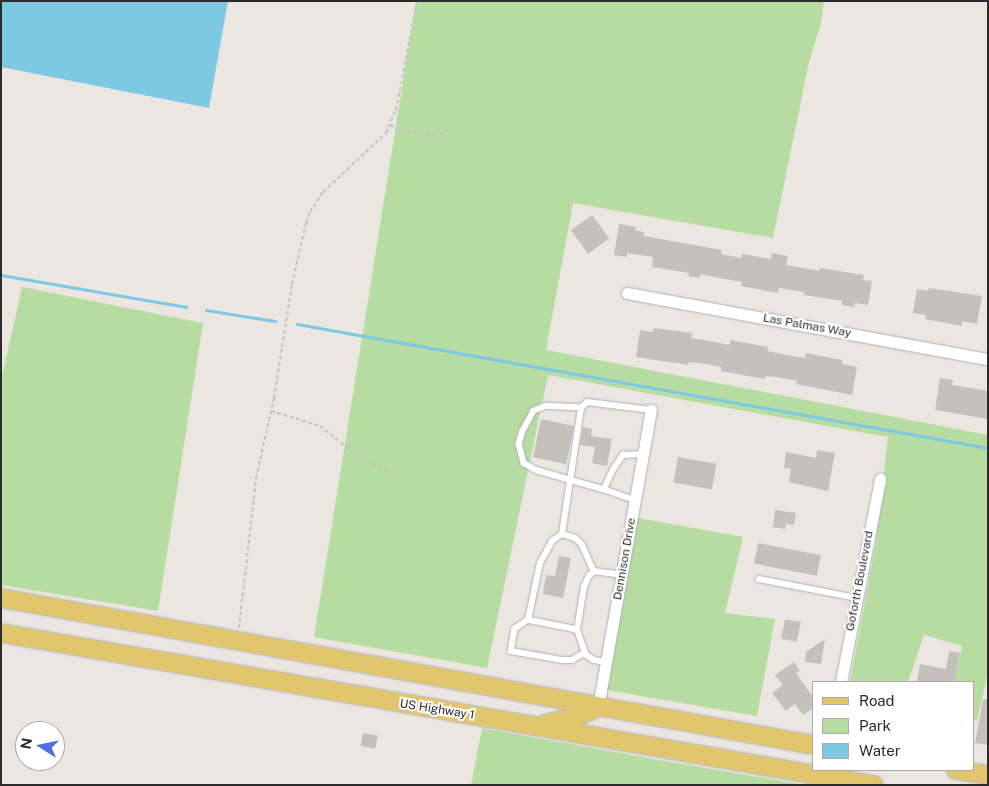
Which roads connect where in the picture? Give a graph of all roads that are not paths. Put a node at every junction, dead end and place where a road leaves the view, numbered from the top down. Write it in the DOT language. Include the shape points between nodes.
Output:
graph roads {
  1 [pos="627,294"];
  2 [pos="988,359"];
  3 [pos="581,408"];
  4 [pos="651,410"];
  5 [pos="644,454"];
  6 [pos="880,479"];
  7 [pos="569,480"];
  8 [pos="604,489"];
  9 [pos="635,500"];
  10 [pos="562,534"];
  11 [pos="594,571"];
  12 [pos="622,575"];
  13 [pos="759,580"];
  14 [pos="1,598"];
  15 [pos="857,598"];
  16 [pos="528,620"];
  17 [pos="577,630"];
  18 [pos="1,634"];
  19 [pos="584,653"];
  20 [pos="606,663"];
  21 [pos="841,681"];
  22 [pos="598,708"];
  23 [pos="537,726"];
  24 [pos="812,745"];
  25 [pos="962,771"];
  26 [pos="988,775"];
  27 [pos="874,785"];
  1 -- 2 [label="street, Las Palmas Way"];
  3 -- 4 [label="lane" via="587,402"];
  3 -- 7 [label="lane"];
  3 -- 7 [label="lane" via="540,407 528,419 519,444 524,463"];
  4 -- 5 [label="street, Dennison Drive"];
  5 -- 8 [label="lane" via="628,453 620,458"];
  5 -- 9 [label="street, Dennison Drive"];
  6 -- 15 [label="street, Goforth Boulevard"];
  7 -- 8 [label="lane"];
  7 -- 10 [label="lane"];
  8 -- 9 [label="lane"];
  9 -- 12 [label="street, Dennison Drive"];
  10 -- 11 [label="lane" via="582,544"];
  10 -- 16 [label="lane" via="552,542 540,563"];
  11 -- 12 [label="lane"];
  11 -- 17 [label="lane" via="584,587"];
  12 -- 20 [label="street, Dennison Drive"];
  13 -- 15 [label="lane"];
  14 -- 22 [label="main road"];
  15 -- 21 [label="street, Goforth Boulevard"];
  16 -- 17 [label="lane"];
  16 -- 19 [label="lane" via="515,630 512,651 562,660 572,660"];
  17 -- 19 [label="lane"];
  18 -- 23 [label="main road, US Highway 1"];
  19 -- 20 [label="lane" via="593,660"];
  20 -- 22 [label="street, Dennison Drive"];
  22 -- 23 [label="main road"];
  22 -- 24 [label="main road"];
  23 -- 27 [label="main road, US Highway 1"];
  25 -- 26 [label="main road"];
}
